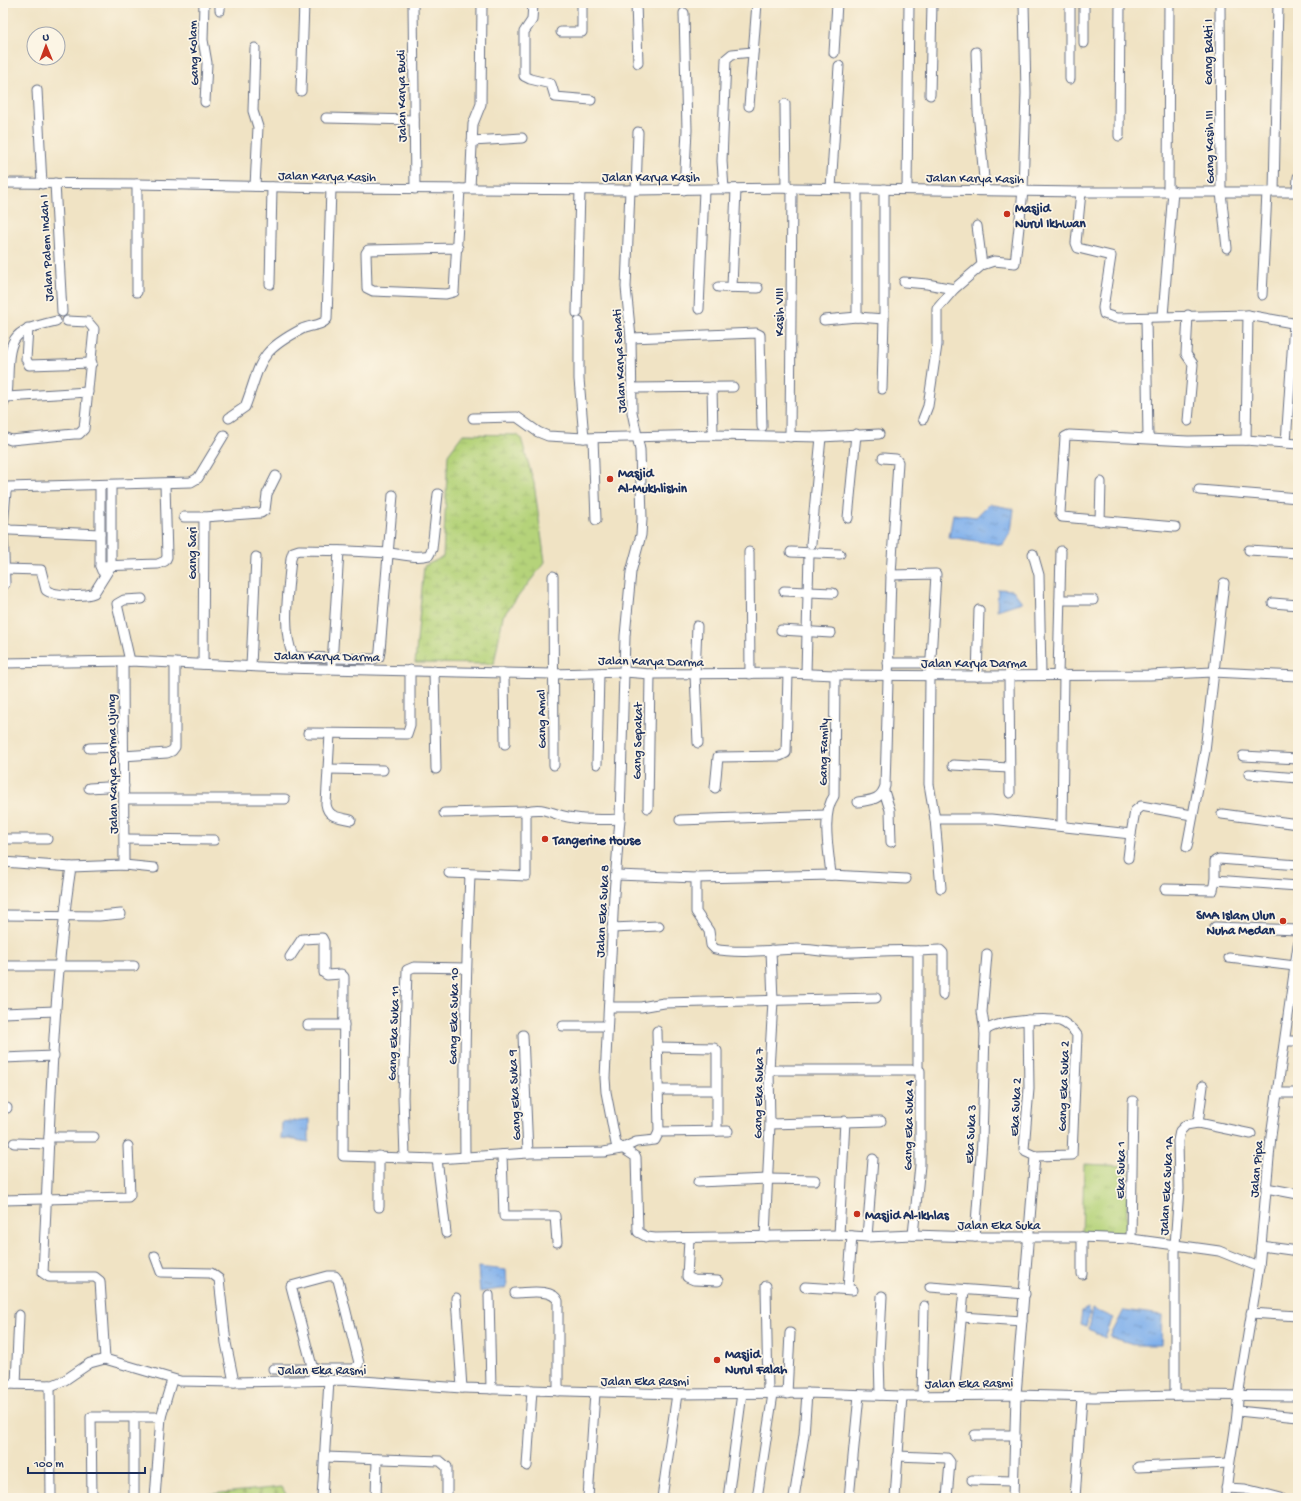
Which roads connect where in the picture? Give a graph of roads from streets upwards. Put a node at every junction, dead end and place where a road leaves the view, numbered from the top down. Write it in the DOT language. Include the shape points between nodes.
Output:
graph roads {
  1 [pos="204,3"];
  2 [pos="304,3"];
  3 [pos="413,3"];
  4 [pos="482,3"];
  5 [pos="533,3"];
  6 [pos="582,3"];
  7 [pos="636,3"];
  8 [pos="757,3"];
  9 [pos="837,3"];
  10 [pos="909,3"];
  11 [pos="932,3"];
  12 [pos="1024,3"];
  13 [pos="1070,3"];
  14 [pos="1084,3"];
  15 [pos="1120,3"];
  16 [pos="1169,3"];
  17 [pos="1220,3"];
  18 [pos="1278,3"];
  19 [pos="684,13"];
  20 [pos="561,32"];
  21 [pos="1084,43"];
  22 [pos="255,48"];
  23 [pos="753,52"];
  24 [pos="976,52"];
  25 [pos="834,53"];
  26 [pos="638,63"];
  27 [pos="839,66"];
  28 [pos="1070,79"];
  29 [pos="38,90"];
  30 [pos="301,91"];
  31 [pos="930,95"];
  32 [pos="591,100"];
  33 [pos="1220,101"];
  34 [pos="205,102"];
  35 [pos="784,104"];
  36 [pos="749,106"];
  37 [pos="326,118"];
  38 [pos="414,120"];
  39 [pos="638,132"];
  40 [pos="1119,136"];
  41 [pos="522,138"];
  42 [pos="472,142"];
  43 [pos="1298,177"];
  44 [pos="3,183"];
  45 [pos="55,183"];
  46 [pos="42,184"];
  47 [pos="137,184"];
  48 [pos="255,186"];
  49 [pos="272,187"];
  50 [pos="331,188"];
  51 [pos="415,188"];
  52 [pos="470,188"];
  53 [pos="789,188"];
  54 [pos="831,188"];
  55 [pos="460,189"];
  56 [pos="580,189"];
  57 [pos="724,189"];
  58 [pos="736,189"];
  59 [pos="857,189"];
  60 [pos="884,189"];
  61 [pos="907,189"];
  62 [pos="633,190"];
  63 [pos="684,190"];
  64 [pos="704,190"];
  65 [pos="985,190"];
  66 [pos="1023,191"];
  67 [pos="1171,191"];
  68 [pos="1081,192"];
  69 [pos="1221,192"];
  70 [pos="1270,192"];
  71 [pos="1298,192"];
  72 [pos="977,226"];
  73 [pos="458,248"];
  74 [pos="1228,248"];
  75 [pos="982,265"];
  76 [pos="904,282"];
  77 [pos="270,284"];
  78 [pos="718,287"];
  79 [pos="732,287"];
  80 [pos="758,288"];
  81 [pos="954,289"];
  82 [pos="137,292"];
  83 [pos="1262,295"];
  84 [pos="699,309"];
  85 [pos="62,312"];
  86 [pos="1188,315"];
  87 [pos="1248,315"];
  88 [pos="1163,316"];
  89 [pos="857,317"];
  90 [pos="1146,318"];
  91 [pos="884,319"];
  92 [pos="824,320"];
  93 [pos="56,321"];
  94 [pos="67,322"];
  95 [pos="1296,323"];
  96 [pos="28,328"];
  97 [pos="631,338"];
  98 [pos="92,363"];
  99 [pos="712,387"];
  100 [pos="631,388"];
  101 [pos="733,388"];
  102 [pos="882,389"];
  103 [pos="88,392"];
  104 [pos="5,400"];
  105 [pos="229,418"];
  106 [pos="474,418"];
  107 [pos="923,419"];
  108 [pos="1188,421"];
  109 [pos="762,427"];
  110 [pos="856,434"];
  111 [pos="879,434"];
  112 [pos="224,435"];
  113 [pos="713,435"];
  114 [pos="638,437"];
  115 [pos="790,437"];
  116 [pos="821,437"];
  117 [pos="3,438"];
  118 [pos="588,438"];
  119 [pos="1148,438"];
  120 [pos="1246,440"];
  121 [pos="1286,443"];
  122 [pos="1298,444"];
  123 [pos="883,458"];
  124 [pos="276,476"];
  125 [pos="1101,482"];
  126 [pos="165,484"];
  127 [pos="100,485"];
  128 [pos="111,485"];
  129 [pos="1199,490"];
  130 [pos="438,494"];
  131 [pos="393,495"];
  132 [pos="1298,498"];
  133 [pos="184,517"];
  134 [pos="204,517"];
  135 [pos="848,518"];
  136 [pos="596,520"];
  137 [pos="1100,521"];
  138 [pos="1175,527"];
  139 [pos="4,530"];
  140 [pos="100,534"];
  141 [pos="811,544"];
  142 [pos="1249,550"];
  143 [pos="339,551"];
  144 [pos="1061,551"];
  145 [pos="749,552"];
  146 [pos="791,552"];
  147 [pos="388,553"];
  148 [pos="1298,553"];
  149 [pos="809,554"];
  150 [pos="840,554"];
  151 [pos="1033,554"];
  152 [pos="256,557"];
  153 [pos="100,566"];
  154 [pos="112,566"];
  155 [pos="4,569"];
  156 [pos="891,575"];
  157 [pos="104,576"];
  158 [pos="553,576"];
  159 [pos="1224,583"];
  160 [pos="4,584"];
  161 [pos="784,591"];
  162 [pos="808,592"];
  163 [pos="833,593"];
  164 [pos="142,599"];
  165 [pos="1060,600"];
  166 [pos="1094,600"];
  167 [pos="1273,603"];
  168 [pos="1298,605"];
  169 [pos="979,610"];
  170 [pos="697,626"];
  171 [pos="781,630"];
  172 [pos="806,632"];
  173 [pos="831,633"];
  174 [pos="332,658"];
  175 [pos="127,661"];
  176 [pos="3,663"];
  177 [pos="175,663"];
  178 [pos="888,663"];
  179 [pos="931,663"];
  180 [pos="203,664"];
  181 [pos="251,666"];
  182 [pos="332,669"];
  183 [pos="410,670"];
  184 [pos="434,671"];
  185 [pos="599,672"];
  186 [pos="625,672"];
  187 [pos="1214,672"];
  188 [pos="504,673"];
  189 [pos="788,673"];
  190 [pos="553,674"];
  191 [pos="650,674"];
  192 [pos="695,674"];
  193 [pos="750,674"];
  194 [pos="806,674"];
  195 [pos="1041,674"];
  196 [pos="836,675"];
  197 [pos="888,675"];
  198 [pos="930,675"];
  199 [pos="1009,675"];
  200 [pos="1061,675"];
  201 [pos="977,676"];
  202 [pos="1298,676"];
  203 [pos="308,733"];
  204 [pos="330,734"];
  205 [pos="698,743"];
  206 [pos="505,744"];
  207 [pos="89,748"];
  208 [pos="123,752"];
  209 [pos="1243,756"];
  210 [pos="1298,759"];
  211 [pos="597,764"];
  212 [pos="554,765"];
  213 [pos="953,765"];
  214 [pos="1009,768"];
  215 [pos="328,769"];
  216 [pos="436,769"];
  217 [pos="383,770"];
  218 [pos="1249,774"];
  219 [pos="1298,778"];
  220 [pos="124,786"];
  221 [pos="88,788"];
  222 [pos="715,788"];
  223 [pos="884,791"];
  224 [pos="1010,793"];
  225 [pos="125,799"];
  226 [pos="285,799"];
  227 [pos="858,802"];
  228 [pos="648,808"];
  229 [pos="526,812"];
  230 [pos="444,813"];
  231 [pos="1222,814"];
  232 [pos="826,815"];
  233 [pos="1192,815"];
  234 [pos="620,819"];
  235 [pos="935,819"];
  236 [pos="351,820"];
  237 [pos="680,820"];
  238 [pos="1298,824"];
  239 [pos="1062,826"];
  240 [pos="1131,834"];
  241 [pos="3,838"];
  242 [pos="47,839"];
  243 [pos="125,839"];
  244 [pos="214,840"];
  245 [pos="890,842"];
  246 [pos="1188,847"];
  247 [pos="1128,858"];
  248 [pos="3,862"];
  249 [pos="1298,865"];
  250 [pos="124,866"];
  251 [pos="71,867"];
  252 [pos="154,868"];
  253 [pos="449,873"];
  254 [pos="470,875"];
  255 [pos="617,875"];
  256 [pos="831,875"];
  257 [pos="696,878"];
  258 [pos="906,880"];
  259 [pos="1215,880"];
  260 [pos="1298,886"];
  261 [pos="941,888"];
  262 [pos="1165,889"];
  263 [pos="121,914"];
  264 [pos="3,915"];
  265 [pos="64,915"];
  266 [pos="659,926"];
  267 [pos="1215,927"];
  268 [pos="612,928"];
  269 [pos="1298,930"];
  270 [pos="1298,946"];
  271 [pos="771,950"];
  272 [pos="918,951"];
  273 [pos="987,954"];
  274 [pos="290,957"];
  275 [pos="1229,958"];
  276 [pos="59,965"];
  277 [pos="3,966"];
  278 [pos="134,966"];
  279 [pos="1295,966"];
  280 [pos="466,968"];
  281 [pos="943,995"];
  282 [pos="876,998"];
  283 [pos="773,1001"];
  284 [pos="609,1007"];
  285 [pos="56,1011"];
  286 [pos="3,1013"];
  287 [pos="1028,1020"];
  288 [pos="308,1025"];
  289 [pos="344,1025"];
  290 [pos="563,1026"];
  291 [pos="607,1026"];
  292 [pos="656,1031"];
  293 [pos="985,1032"];
  294 [pos="523,1035"];
  295 [pos="1285,1041"];
  296 [pos="1298,1041"];
  297 [pos="657,1047"];
  298 [pos="54,1056"];
  299 [pos="3,1058"];
  300 [pos="769,1070"];
  301 [pos="918,1070"];
  302 [pos="1203,1086"];
  303 [pos="659,1090"];
  304 [pos="716,1090"];
  305 [pos="1277,1093"];
  306 [pos="1298,1093"];
  307 [pos="1134,1101"];
  308 [pos="845,1121"];
  309 [pos="881,1121"];
  310 [pos="1198,1123"];
  311 [pos="770,1124"];
  312 [pos="717,1131"];
  313 [pos="728,1131"];
  314 [pos="659,1132"];
  315 [pos="1251,1134"];
  316 [pos="94,1136"];
  317 [pos="49,1140"];
  318 [pos="14,1143"];
  319 [pos="128,1146"];
  320 [pos="621,1149"];
  321 [pos="528,1153"];
  322 [pos="502,1155"];
  323 [pos="379,1156"];
  324 [pos="1035,1156"];
  325 [pos="405,1157"];
  326 [pos="465,1157"];
  327 [pos="873,1158"];
  328 [pos="437,1159"];
  329 [pos="768,1179"];
  330 [pos="815,1180"];
  331 [pos="698,1182"];
  332 [pos="1266,1188"];
  333 [pos="1298,1194"];
  334 [pos="3,1200"];
  335 [pos="48,1200"];
  336 [pos="379,1207"];
  337 [pos="446,1233"];
  338 [pos="839,1235"];
  339 [pos="913,1235"];
  340 [pos="852,1236"];
  341 [pos="765,1237"];
  342 [pos="867,1237"];
  343 [pos="975,1237"];
  344 [pos="1029,1237"];
  345 [pos="1082,1237"];
  346 [pos="689,1239"];
  347 [pos="1131,1239"];
  348 [pos="556,1242"];
  349 [pos="1175,1245"];
  350 [pos="1261,1246"];
  351 [pos="1298,1251"];
  352 [pos="155,1256"];
  353 [pos="1259,1267"];
  354 [pos="1082,1274"];
  355 [pos="718,1281"];
  356 [pos="766,1286"];
  357 [pos="805,1287"];
  358 [pos="930,1287"];
  359 [pos="964,1290"];
  360 [pos="515,1293"];
  361 [pos="1025,1294"];
  362 [pos="489,1295"];
  363 [pos="882,1296"];
  364 [pos="456,1298"];
  365 [pos="924,1306"];
  366 [pos="1250,1313"];
  367 [pos="20,1315"];
  368 [pos="1298,1316"];
  369 [pos="962,1318"];
  370 [pos="1022,1321"];
  371 [pos="790,1332"];
  372 [pos="105,1359"];
  373 [pos="273,1369"];
  374 [pos="313,1370"];
  375 [pos="172,1380"];
  376 [pos="314,1380"];
  377 [pos="329,1380"];
  378 [pos="234,1382"];
  379 [pos="3,1384"];
  380 [pos="16,1384"];
  381 [pos="50,1385"];
  382 [pos="462,1388"];
  383 [pos="491,1389"];
  384 [pos="532,1390"];
  385 [pos="558,1391"];
  386 [pos="595,1393"];
  387 [pos="742,1393"];
  388 [pos="677,1394"];
  389 [pos="770,1394"];
  390 [pos="787,1394"];
  391 [pos="807,1394"];
  392 [pos="860,1394"];
  393 [pos="1016,1394"];
  394 [pos="880,1395"];
  395 [pos="954,1395"];
  396 [pos="1175,1395"];
  397 [pos="902,1396"];
  398 [pos="922,1396"];
  399 [pos="1238,1396"];
  400 [pos="1298,1396"];
  401 [pos="1082,1397"];
  402 [pos="1238,1411"];
  403 [pos="134,1417"];
  404 [pos="161,1417"];
  405 [pos="1298,1417"];
  406 [pos="974,1435"];
  407 [pos="1015,1435"];
  408 [pos="897,1456"];
  409 [pos="325,1457"];
  410 [pos="377,1459"];
  411 [pos="1229,1463"];
  412 [pos="527,1466"];
  413 [pos="1138,1467"];
  414 [pos="972,1480"];
  415 [pos="1013,1481"];
  416 [pos="1226,1488"];
  417 [pos="52,1498"];
  418 [pos="92,1498"];
  419 [pos="134,1498"];
  420 [pos="155,1498"];
  421 [pos="322,1498"];
  422 [pos="376,1498"];
  423 [pos="447,1498"];
  424 [pos="588,1498"];
  425 [pos="662,1498"];
  426 [pos="728,1498"];
  427 [pos="757,1498"];
  428 [pos="794,1498"];
  429 [pos="849,1498"];
  430 [pos="895,1498"];
  431 [pos="947,1498"];
  432 [pos="1013,1498"];
  433 [pos="1075,1498"];
  434 [pos="1226,1498"];
  435 [pos="1281,1498"];
  1 -- 34 [label="street, Gang Kolam" via="203,40 207,63"];
  2 -- 30 [label="street"];
  3 -- 38 [label="street, Jalan Karya Budi"];
  4 -- 42 [label="street" via="481,104 474,121"];
  5 -- 32 [label="street" via="532,20 524,32 524,76 551,84 555,97"];
  6 -- 20 [label="street" via="582,32"];
  7 -- 26 [label="street"];
  8 -- 23 [label="street"];
  9 -- 25 [label="street"];
  10 -- 61 [label="street"];
  11 -- 31 [label="street"];
  12 -- 66 [label="street" via="1026,93"];
  13 -- 28 [label="street"];
  14 -- 21 [label="street"];
  15 -- 40 [label="street"];
  16 -- 67 [label="street"];
  17 -- 33 [label="street, Gang Bakti I"];
  18 -- 70 [label="street"];
  19 -- 63 [label="street" via="687,130"];
  22 -- 48 [label="street" via="253,111 258,127"];
  23 -- 36 [label="street"];
  23 -- 57 [label="street" via="732,54 726,59 722,161"];
  24 -- 65 [label="street"];
  27 -- 54 [label="street"];
  29 -- 46 [label="street"];
  33 -- 69 [label="street, Gang Kasih III"];
  35 -- 53 [label="street, Kasih VIII"];
  37 -- 38 [label="street"];
  38 -- 51 [label="street, Jalan Karya Budi"];
  39 -- 62 [label="street, Jalan Karya Sehati"];
  41 -- 42 [label="street"];
  42 -- 52 [label="street"];
  43 -- 71 [label="street"];
  44 -- 46 [label="street, Jalan Karya Kasih"];
  45 -- 46 [label="street, Jalan Karya Kasih"];
  45 -- 47 [label="street, Jalan Karya Kasih"];
  45 -- 85 [label="street, Jalan Palem Indah I"];
  47 -- 48 [label="street, Jalan Karya Kasih"];
  47 -- 82 [label="street"];
  48 -- 49 [label="street, Jalan Karya Kasih"];
  49 -- 50 [label="street, Jalan Karya Kasih"];
  49 -- 77 [label="street"];
  50 -- 51 [label="street, Jalan Karya Kasih"];
  50 -- 105 [label="street" via="327,319 289,336 266,352 253,381 246,407"];
  51 -- 55 [label="street, Jalan Karya Kasih"];
  52 -- 55 [label="street, Jalan Karya Kasih"];
  52 -- 56 [label="street, Jalan Karya Kasih"];
  53 -- 54 [label="street, Jalan Karya Kasih"];
  53 -- 58 [label="street, Jalan Karya Kasih"];
  53 -- 115 [label="street, Kasih VIII"];
  54 -- 59 [label="street, Jalan Karya Kasih"];
  55 -- 73 [label="street"];
  56 -- 62 [label="street, Jalan Karya Kasih"];
  56 -- 118 [label="street" via="579,379"];
  57 -- 58 [label="street, Jalan Karya Kasih"];
  57 -- 64 [label="street, Jalan Karya Kasih"];
  58 -- 79 [label="street"];
  59 -- 60 [label="street, Jalan Karya Kasih"];
  59 -- 89 [label="street"];
  60 -- 61 [label="street, Jalan Karya Kasih"];
  60 -- 91 [label="street"];
  61 -- 65 [label="street, Jalan Karya Kasih"];
  62 -- 63 [label="street, Jalan Karya Kasih"];
  62 -- 97 [label="street, Jalan Karya Sehati" via="626,287"];
  63 -- 64 [label="street, Jalan Karya Kasih"];
  64 -- 84 [label="street"];
  65 -- 66 [label="street, Jalan Karya Kasih"];
  66 -- 68 [label="street, Jalan Karya Kasih"];
  66 -- 75 [label="street" via="1016,263 994,261"];
  67 -- 68 [label="street, Jalan Karya Kasih"];
  67 -- 69 [label="street, Jalan Karya Kasih"];
  67 -- 88 [label="street"];
  68 -- 90 [label="street" via="1076,243 1078,248 1111,256 1104,314 1116,318"];
  69 -- 70 [label="street, Jalan Karya Kasih"];
  69 -- 74 [label="street, Gang Kasih III"];
  70 -- 71 [label="street, Jalan Karya Kasih"];
  70 -- 83 [label="street"];
  72 -- 75 [label="street"];
  73 -- 73 [label="street" via="368,250 367,288 373,291 451,293 454,291"];
  75 -- 81 [label="street"];
  76 -- 81 [label="street"];
  78 -- 79 [label="street"];
  79 -- 80 [label="street"];
  81 -- 107 [label="street" via="937,309 936,352 928,406"];
  85 -- 93 [label="street" via="56,316"];
  85 -- 94 [label="street" via="67,314"];
  86 -- 87 [label="street"];
  86 -- 88 [label="street"];
  86 -- 108 [label="street" via="1186,354 1193,364"];
  87 -- 95 [label="street"];
  87 -- 120 [label="street"];
  88 -- 90 [label="street"];
  89 -- 91 [label="street"];
  89 -- 92 [label="street"];
  90 -- 119 [label="street"];
  91 -- 102 [label="street"];
  93 -- 94 [label="street" via="62,324"];
  93 -- 96 [label="street"];
  94 -- 98 [label="street" via="88,322 93,326 95,333"];
  95 -- 121 [label="street"];
  96 -- 98 [label="street" via="26,358 30,365"];
  96 -- 104 [label="street" via="17,334 11,345"];
  97 -- 100 [label="street, Jalan Karya Sehati"];
  97 -- 109 [label="street" via="756,333 760,335"];
  98 -- 103 [label="street"];
  99 -- 100 [label="street"];
  99 -- 101 [label="street"];
  99 -- 113 [label="street"];
  100 -- 114 [label="street, Jalan Karya Sehati" via="632,412"];
  103 -- 104 [label="street"];
  103 -- 117 [label="street" via="81,433 11,440"];
  106 -- 118 [label="street" via="517,417 548,436"];
  110 -- 111 [label="street"];
  110 -- 116 [label="street"];
  110 -- 135 [label="street"];
  112 -- 126 [label="street" via="195,480"];
  113 -- 114 [label="street"];
  113 -- 115 [label="street"];
  114 -- 118 [label="street"];
  114 -- 186 [label="street, Jalan Karya Sehati" via="641,535 630,572"];
  115 -- 116 [label="street"];
  116 -- 141 [label="street"];
  118 -- 136 [label="street"];
  119 -- 120 [label="street" via="1188,441"];
  119 -- 137 [label="street" via="1069,435 1065,437 1060,513 1066,518"];
  120 -- 121 [label="street"];
  121 -- 122 [label="street"];
  123 -- 156 [label="street" via="896,459 898,462"];
  124 -- 134 [label="street, Gang Sari" via="269,487 263,512"];
  125 -- 137 [label="street"];
  126 -- 128 [label="street"];
  126 -- 154 [label="street" via="165,561 158,564"];
  127 -- 128 [label="street"];
  127 -- 139 [label="street" via="10,486 6,490"];
  127 -- 140 [label="street"];
  128 -- 154 [label="street"];
  129 -- 132 [label="street"];
  130 -- 147 [label="street" via="430,554 422,556"];
  131 -- 147 [label="street"];
  133 -- 134 [label="street"];
  134 -- 180 [label="street, Gang Sari"];
  137 -- 138 [label="street"];
  139 -- 140 [label="street"];
  139 -- 155 [label="street"];
  140 -- 153 [label="street"];
  142 -- 148 [label="street"];
  143 -- 147 [label="street"];
  143 -- 174 [label="street"];
  143 -- 174 [label="street" via="299,550 293,552 291,558 287,624 291,652 298,657"];
  144 -- 165 [label="street"];
  145 -- 193 [label="street"];
  146 -- 149 [label="street"];
  147 -- 174 [label="street" via="379,656 374,659"];
  149 -- 150 [label="street"];
  149 -- 162 [label="street"];
  151 -- 195 [label="street" via="1039,576"];
  152 -- 181 [label="street"];
  153 -- 154 [label="street"];
  153 -- 157 [label="street"];
  154 -- 157 [label="street"];
  155 -- 157 [label="street" via="41,570 46,590 51,594 92,594"];
  155 -- 160 [label="street"];
  156 -- 178 [label="street"];
  156 -- 179 [label="street" via="936,574"];
  158 -- 190 [label="street, Gang Amal"];
  159 -- 187 [label="street"];
  161 -- 162 [label="street"];
  162 -- 163 [label="street"];
  162 -- 172 [label="street"];
  164 -- 175 [label="street, Jalan Karya Darma Ujung" via="124,600 117,604"];
  165 -- 166 [label="street"];
  165 -- 200 [label="street"];
  167 -- 168 [label="street"];
  169 -- 201 [label="street"];
  170 -- 192 [label="street"];
  171 -- 172 [label="street"];
  172 -- 173 [label="street"];
  172 -- 194 [label="street"];
  174 -- 182 [label="street"];
  175 -- 176 [label="street, Jalan Karya Darma"];
  175 -- 177 [label="street, Jalan Karya Darma"];
  175 -- 208 [label="street, Jalan Karya Darma Ujung"];
  177 -- 180 [label="street, Jalan Karya Darma"];
  177 -- 208 [label="street" via="175,746 167,753"];
  178 -- 179 [label="street"];
  178 -- 197 [label="street"];
  179 -- 198 [label="street"];
  180 -- 181 [label="street, Jalan Karya Darma"];
  181 -- 182 [label="street, Jalan Karya Darma"];
  182 -- 183 [label="street, Jalan Karya Darma"];
  183 -- 184 [label="street, Jalan Karya Darma"];
  183 -- 204 [label="street" via="410,725 407,734"];
  184 -- 188 [label="street, Jalan Karya Darma"];
  184 -- 216 [label="street"];
  185 -- 186 [label="street, Jalan Karya Darma"];
  185 -- 190 [label="street, Jalan Karya Darma"];
  185 -- 211 [label="street"];
  186 -- 191 [label="street, Jalan Karya Darma"];
  186 -- 234 [label="street, Jalan Eka Suka 8"];
  187 -- 200 [label="street, Jalan Karya Darma"];
  187 -- 202 [label="street, Jalan Karya Darma"];
  187 -- 233 [label="street" via="1205,751"];
  188 -- 190 [label="street, Jalan Karya Darma"];
  188 -- 206 [label="street"];
  189 -- 193 [label="street, Jalan Karya Darma"];
  189 -- 194 [label="street, Jalan Karya Darma"];
  189 -- 222 [label="street" via="786,753 780,756 718,757"];
  190 -- 212 [label="street, Gang Amal"];
  191 -- 192 [label="street, Jalan Karya Darma"];
  191 -- 228 [label="street, Gang Sepakat"];
  192 -- 193 [label="street, Jalan Karya Darma"];
  192 -- 205 [label="street"];
  194 -- 196 [label="street, Jalan Karya Darma"];
  195 -- 199 [label="street, Jalan Karya Darma"];
  195 -- 200 [label="street, Jalan Karya Darma"];
  196 -- 197 [label="street, Jalan Karya Darma"];
  196 -- 232 [label="street, Gang Family" via="834,796"];
  197 -- 198 [label="street, Jalan Karya Darma"];
  197 -- 223 [label="street"];
  198 -- 201 [label="street, Jalan Karya Darma"];
  198 -- 235 [label="street" via="929,784"];
  199 -- 201 [label="street, Jalan Karya Darma"];
  199 -- 214 [label="street"];
  200 -- 239 [label="street"];
  203 -- 204 [label="street"];
  204 -- 215 [label="street"];
  207 -- 208 [label="street"];
  208 -- 220 [label="street, Jalan Karya Darma Ujung"];
  209 -- 210 [label="street"];
  213 -- 214 [label="street"];
  214 -- 224 [label="street"];
  215 -- 217 [label="street"];
  215 -- 236 [label="street" via="327,811 330,815"];
  218 -- 219 [label="street"];
  220 -- 221 [label="street"];
  220 -- 225 [label="street, Jalan Karya Darma Ujung"];
  223 -- 227 [label="street" via="876,800"];
  223 -- 245 [label="street" via="890,810"];
  225 -- 226 [label="street"];
  225 -- 243 [label="street, Jalan Karya Darma Ujung"];
  229 -- 230 [label="street"];
  229 -- 234 [label="street" via="540,809 568,817"];
  229 -- 254 [label="street" via="526,876"];
  231 -- 238 [label="street"];
  232 -- 237 [label="street"];
  232 -- 256 [label="street, Gang Family"];
  233 -- 240 [label="street" via="1141,806 1135,811"];
  233 -- 246 [label="street"];
  234 -- 255 [label="street, Jalan Eka Suka 8"];
  235 -- 239 [label="street" via="991,819"];
  235 -- 261 [label="street"];
  239 -- 240 [label="street"];
  240 -- 247 [label="street"];
  241 -- 242 [label="street"];
  243 -- 244 [label="street"];
  243 -- 250 [label="street, Jalan Karya Darma Ujung"];
  248 -- 251 [label="street"];
  249 -- 259 [label="street" via="1219,859 1215,862"];
  250 -- 251 [label="street"];
  250 -- 252 [label="street"];
  251 -- 265 [label="street"];
  253 -- 254 [label="street"];
  254 -- 280 [label="street, Gang Eka Suka 10"];
  255 -- 257 [label="street"];
  255 -- 268 [label="street, Jalan Eka Suka 8"];
  256 -- 257 [label="street"];
  256 -- 258 [label="street"];
  257 -- 271 [label="street" via="696,912 710,932 712,947 719,950"];
  259 -- 260 [label="street"];
  259 -- 262 [label="street" via="1213,890"];
  263 -- 265 [label="street"];
  264 -- 265 [label="street"];
  265 -- 276 [label="street"];
  266 -- 268 [label="street"];
  267 -- 269 [label="street"];
  268 -- 284 [label="street, Jalan Eka Suka 8"];
  270 -- 279 [label="street, Jalan Pipa"];
  271 -- 272 [label="street"];
  271 -- 283 [label="street, Gang Eka Suka 7"];
  272 -- 281 [label="street" via="943,952"];
  272 -- 301 [label="street"];
  273 -- 293 [label="street, Eka Suka 3" via="982,1012"];
  274 -- 289 [label="street" via="302,939 324,939 324,973 341,974 344,977"];
  275 -- 279 [label="street"];
  276 -- 277 [label="street"];
  276 -- 278 [label="street"];
  276 -- 285 [label="street"];
  279 -- 295 [label="street, Jalan Pipa"];
  280 -- 325 [label="street, Gang Eka Suka 11" via="414,967 407,970 403,1097"];
  280 -- 326 [label="street, Gang Eka Suka 10"];
  282 -- 283 [label="street"];
  283 -- 284 [label="street"];
  283 -- 300 [label="street, Gang Eka Suka 7"];
  284 -- 291 [label="street, Jalan Eka Suka 8"];
  285 -- 286 [label="street"];
  285 -- 298 [label="street"];
  287 -- 293 [label="street" via="991,1026"];
  287 -- 324 [label="street, Eka Suka 2" via="1029,1089 1024,1149"];
  287 -- 324 [label="street, Gang Eka Suka 2" via="1062,1022 1078,1037 1072,1155"];
  288 -- 289 [label="street"];
  289 -- 323 [label="street" via="343,1156"];
  290 -- 291 [label="street"];
  291 -- 320 [label="street, Jalan Eka Suka 8" via="606,1092 616,1144"];
  292 -- 297 [label="street"];
  293 -- 343 [label="street, Eka Suka 3" via="982,1141"];
  294 -- 321 [label="street, Gang Eka Suka 9"];
  295 -- 296 [label="street"];
  295 -- 305 [label="street, Jalan Pipa"];
  297 -- 303 [label="street"];
  297 -- 304 [label="street" via="714,1048 717,1052"];
  298 -- 299 [label="street"];
  298 -- 317 [label="street"];
  300 -- 301 [label="street, Gang Eka Suka 4"];
  300 -- 311 [label="street, Gang Eka Suka 7"];
  301 -- 339 [label="street, Gang Eka Suka 4" via="921,1073 920,1165"];
  302 -- 310 [label="street"];
  303 -- 304 [label="street"];
  303 -- 314 [label="street"];
  304 -- 312 [label="street"];
  305 -- 306 [label="street"];
  305 -- 332 [label="street, Jalan Pipa"];
  307 -- 347 [label="street, Eka Suka 1"];
  308 -- 309 [label="street"];
  308 -- 311 [label="street"];
  308 -- 338 [label="street"];
  310 -- 315 [label="street"];
  310 -- 349 [label="street, Jalan Eka Suka 1A" via="1186,1125 1179,1134"];
  311 -- 329 [label="street, Gang Eka Suka 7"];
  312 -- 313 [label="street"];
  312 -- 314 [label="street"];
  314 -- 320 [label="street" via="655,1140 636,1142"];
  316 -- 317 [label="street"];
  317 -- 318 [label="street"];
  317 -- 335 [label="street"];
  319 -- 335 [label="street" via="130,1196"];
  320 -- 321 [label="street" via="604,1152"];
  320 -- 346 [label="street, Jalan Eka Suka" via="636,1156 638,1232 647,1237"];
  321 -- 322 [label="street"];
  322 -- 326 [label="street"];
  322 -- 348 [label="street" via="504,1216 555,1216"];
  323 -- 325 [label="street"];
  323 -- 336 [label="street"];
  324 -- 344 [label="street"];
  325 -- 328 [label="street"];
  326 -- 328 [label="street"];
  327 -- 342 [label="street"];
  328 -- 337 [label="street"];
  329 -- 330 [label="street"];
  329 -- 331 [label="street"];
  329 -- 341 [label="street, Gang Eka Suka 7"];
  332 -- 333 [label="street"];
  332 -- 350 [label="street, Jalan Pipa"];
  334 -- 335 [label="street"];
  335 -- 372 [label="street" via="43,1273 49,1277 95,1277 100,1281"];
  338 -- 340 [label="street, Jalan Eka Suka"];
  338 -- 341 [label="street, Jalan Eka Suka"];
  339 -- 342 [label="street, Jalan Eka Suka"];
  339 -- 343 [label="street, Jalan Eka Suka"];
  340 -- 342 [label="street, Jalan Eka Suka"];
  340 -- 357 [label="street" via="851,1289"];
  341 -- 346 [label="street, Jalan Eka Suka"];
  343 -- 344 [label="street, Jalan Eka Suka"];
  344 -- 345 [label="street, Jalan Eka Suka"];
  344 -- 361 [label="street"];
  345 -- 347 [label="street, Jalan Eka Suka"];
  345 -- 354 [label="street"];
  346 -- 355 [label="street" via="686,1276 694,1280"];
  347 -- 349 [label="street, Jalan Eka Suka"];
  349 -- 353 [label="street, Jalan Eka Suka" via="1218,1252"];
  349 -- 396 [label="street, Jalan Eka Suka 1A"];
  350 -- 351 [label="street"];
  350 -- 353 [label="street, Jalan Pipa"];
  352 -- 378 [label="street" via="161,1272 210,1273 219,1279 226,1342"];
  353 -- 366 [label="street, Jalan Pipa"];
  356 -- 389 [label="street"];
  358 -- 359 [label="street"];
  359 -- 361 [label="street"];
  359 -- 369 [label="street"];
  360 -- 385 [label="street" via="549,1293 558,1301"];
  361 -- 370 [label="street"];
  362 -- 383 [label="street"];
  363 -- 394 [label="street"];
  364 -- 382 [label="street"];
  365 -- 398 [label="street"];
  366 -- 368 [label="street"];
  366 -- 399 [label="street, Jalan Pipa"];
  367 -- 380 [label="street"];
  369 -- 370 [label="street"];
  369 -- 395 [label="street"];
  370 -- 393 [label="street"];
  371 -- 390 [label="street"];
  372 -- 375 [label="street, Jalan Eka Rasmi"];
  372 -- 381 [label="street" via="90,1363 66,1380"];
  373 -- 374 [label="street"];
  374 -- 374 [label="street" via="291,1286 335,1276 350,1322 359,1363 355,1369"];
  374 -- 376 [label="street"];
  375 -- 378 [label="street, Jalan Eka Rasmi"];
  375 -- 404 [label="street"];
  376 -- 377 [label="street, Jalan Eka Rasmi"];
  376 -- 378 [label="street, Jalan Eka Rasmi"];
  377 -- 382 [label="street, Jalan Eka Rasmi"];
  377 -- 409 [label="street"];
  379 -- 380 [label="street"];
  380 -- 381 [label="street"];
  381 -- 417 [label="street"];
  382 -- 383 [label="street, Jalan Eka Rasmi"];
  383 -- 384 [label="street, Jalan Eka Rasmi"];
  384 -- 385 [label="street, Jalan Eka Rasmi"];
  384 -- 412 [label="street"];
  385 -- 386 [label="street, Jalan Eka Rasmi"];
  386 -- 388 [label="street, Jalan Eka Rasmi"];
  386 -- 424 [label="street"];
  387 -- 388 [label="street, Jalan Eka Rasmi"];
  387 -- 389 [label="street, Jalan Eka Rasmi"];
  387 -- 426 [label="street"];
  388 -- 425 [label="street"];
  389 -- 390 [label="street, Jalan Eka Rasmi"];
  389 -- 427 [label="street"];
  390 -- 391 [label="street, Jalan Eka Rasmi"];
  391 -- 392 [label="street, Jalan Eka Rasmi"];
  391 -- 428 [label="street" via="804,1435"];
  392 -- 394 [label="street, Jalan Eka Rasmi"];
  392 -- 429 [label="street"];
  393 -- 395 [label="street, Jalan Eka Rasmi"];
  393 -- 401 [label="street, Jalan Eka Rasmi"];
  393 -- 407 [label="street"];
  394 -- 397 [label="street, Jalan Eka Rasmi"];
  395 -- 398 [label="street, Jalan Eka Rasmi"];
  396 -- 399 [label="street, Jalan Eka Rasmi"];
  396 -- 401 [label="street, Jalan Eka Rasmi"];
  397 -- 398 [label="street, Jalan Eka Rasmi"];
  397 -- 408 [label="street"];
  399 -- 400 [label="street, Jalan Eka Rasmi"];
  399 -- 402 [label="street, Jalan Pipa"];
  401 -- 433 [label="street"];
  402 -- 405 [label="street"];
  402 -- 411 [label="street, Jalan Pipa"];
  403 -- 404 [label="street"];
  403 -- 418 [label="street" via="91,1417"];
  403 -- 419 [label="street"];
  404 -- 420 [label="street"];
  406 -- 407 [label="street"];
  407 -- 415 [label="street"];
  408 -- 430 [label="street"];
  408 -- 431 [label="street" via="947,1458 950,1462"];
  409 -- 410 [label="street"];
  409 -- 421 [label="street"];
  410 -- 422 [label="street"];
  410 -- 423 [label="street" via="430,1460 444,1463 447,1467"];
  411 -- 413 [label="street"];
  411 -- 416 [label="street, Jalan Pipa"];
  414 -- 415 [label="street"];
  415 -- 432 [label="street"];
  416 -- 434 [label="street, Jalan Pipa"];
  416 -- 435 [label="street" via="1245,1489"];
}
